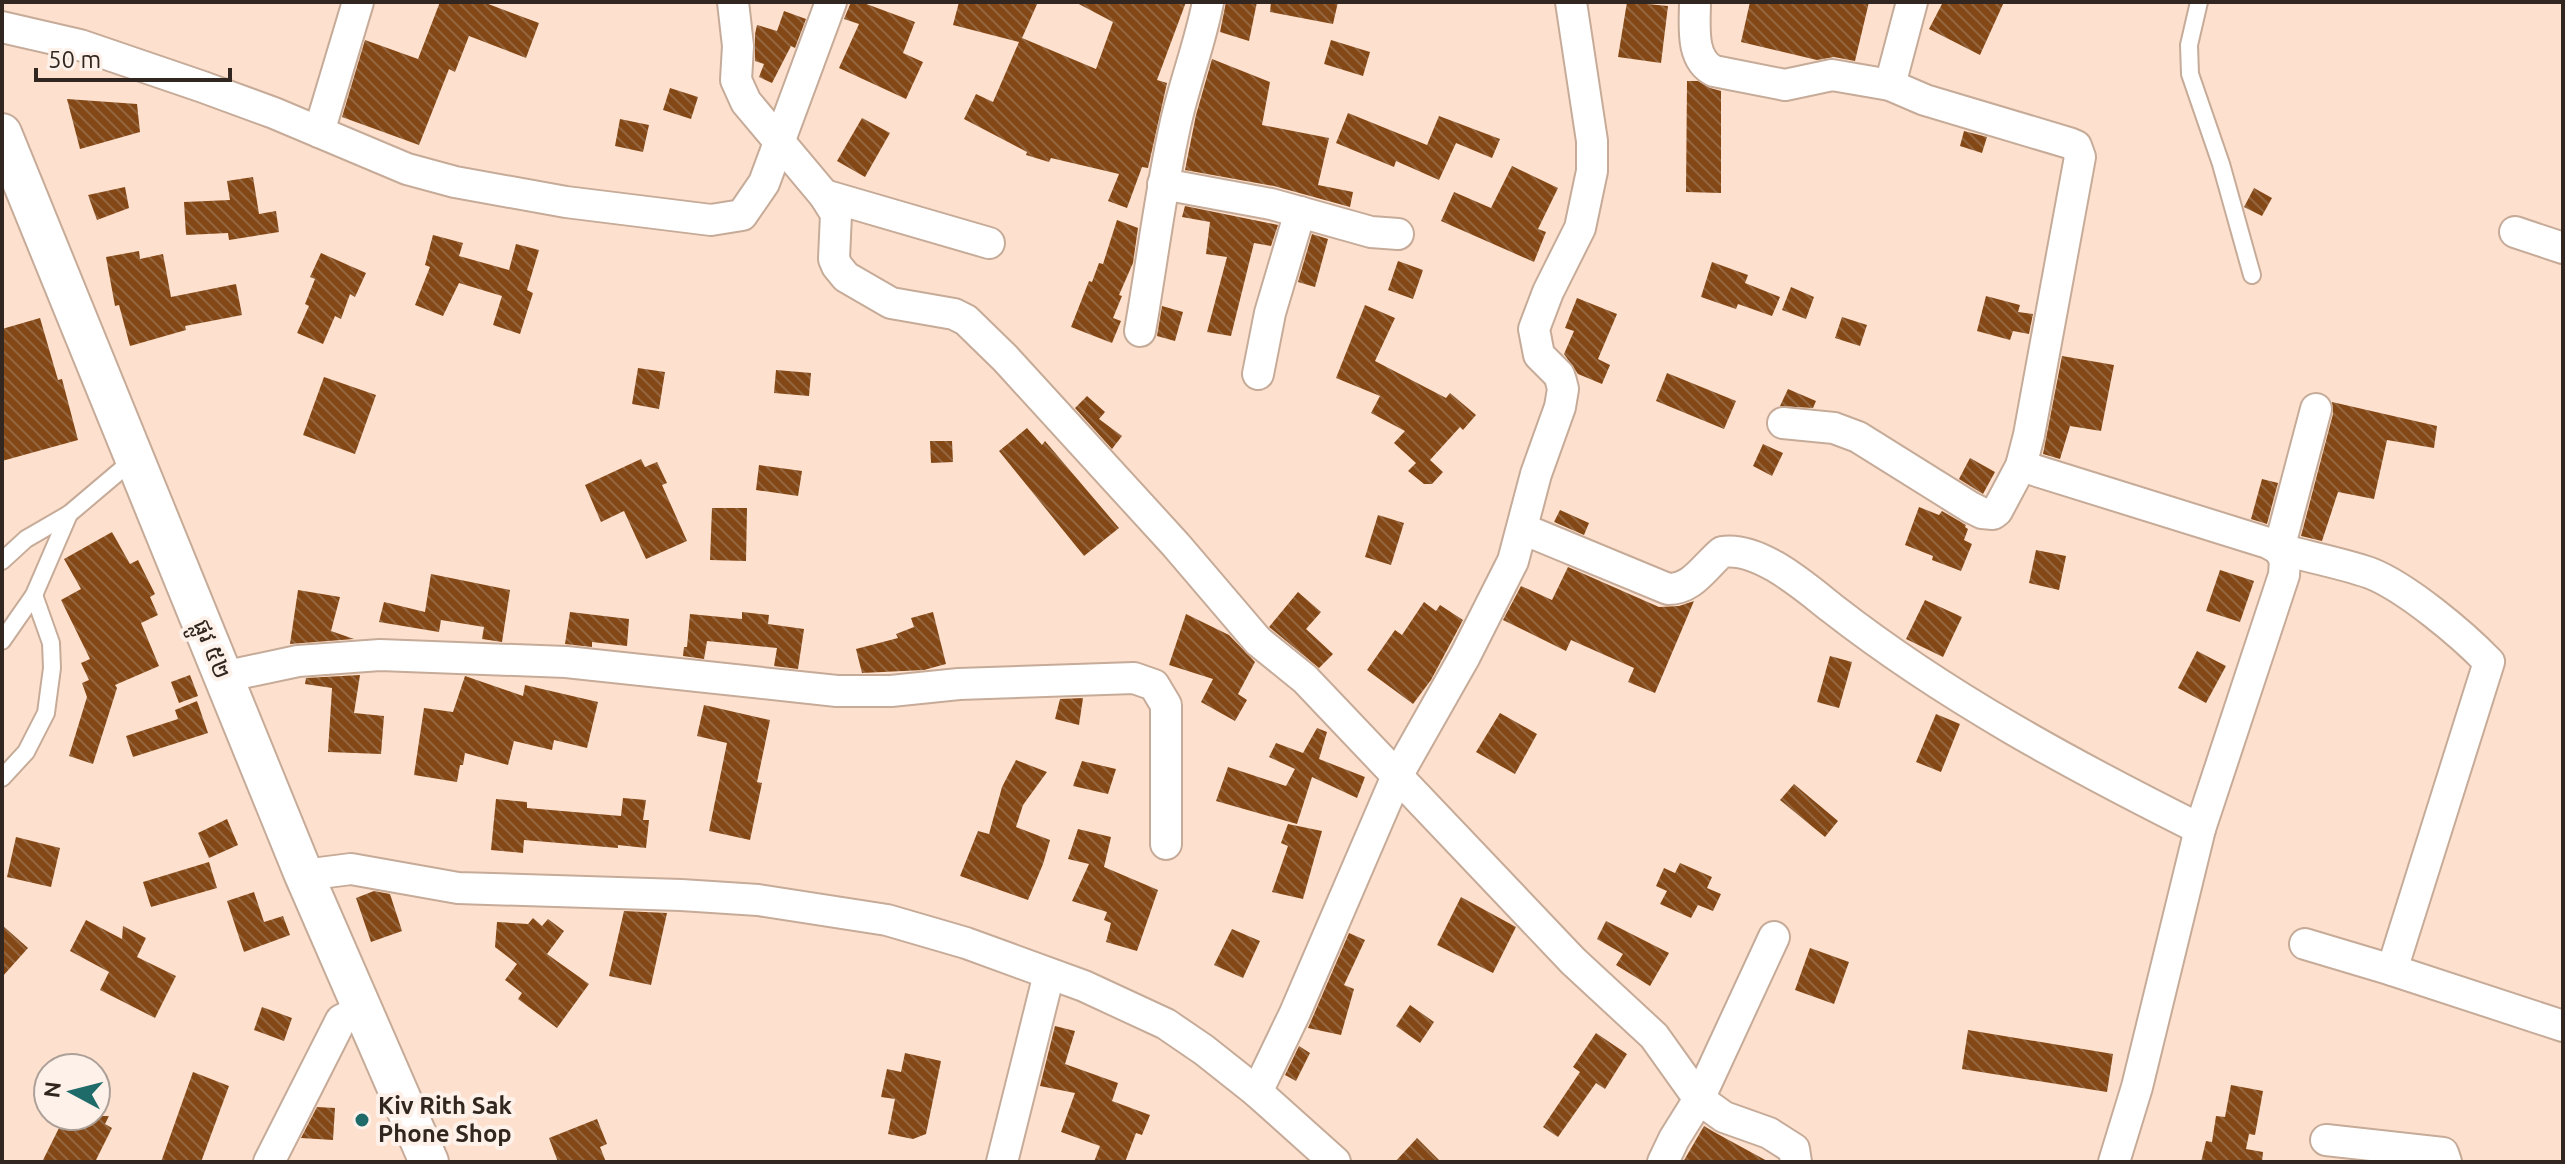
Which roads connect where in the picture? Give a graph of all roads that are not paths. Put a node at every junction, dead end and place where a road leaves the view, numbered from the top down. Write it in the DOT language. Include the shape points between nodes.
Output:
graph roads {
  1 [pos="358,2"];
  2 [pos="733,2"];
  3 [pos="831,2"];
  4 [pos="1208,2"];
  5 [pos="1571,2"];
  6 [pos="1695,2"];
  7 [pos="1912,2"];
  8 [pos="2199,2"];
  9 [pos="2,27"];
  10 [pos="1890,85"];
  11 [pos="319,132"];
  12 [pos="2,133"];
  13 [pos="779,144"];
  14 [pos="1163,184"];
  15 [pos="824,195"];
  16 [pos="1300,212"];
  17 [pos="2515,232"];
  18 [pos="1398,234"];
  19 [pos="989,243"];
  20 [pos="2563,248"];
  21 [pos="2252,275"];
  22 [pos="1140,331"];
  23 [pos="1258,374"];
  24 [pos="2316,409"];
  25 [pos="1783,423"];
  26 [pos="135,458"];
  27 [pos="2021,466"];
  28 [pos="69,514"];
  29 [pos="1523,529"];
  30 [pos="2279,549"];
  31 [pos="2,561"];
  32 [pos="34,595"];
  33 [pos="2,641"];
  34 [pos="223,677"];
  35 [pos="1397,776"];
  36 [pos="2,778"];
  37 [pos="2200,829"];
  38 [pos="1166,844"];
  39 [pos="304,875"];
  40 [pos="1774,937"];
  41 [pos="2305,944"];
  42 [pos="2392,970"];
  43 [pos="1049,974"];
  44 [pos="364,1009"];
  45 [pos="2563,1026"];
  46 [pos="1257,1092"];
  47 [pos="1699,1099"];
  48 [pos="2326,1140"];
  49 [pos="269,1162"];
  50 [pos="429,1162"];
  51 [pos="1002,1162"];
  52 [pos="1335,1162"];
  53 [pos="1663,1162"];
  54 [pos="1796,1162"];
  55 [pos="2114,1162"];
  56 [pos="2446,1162"];
  1 -- 11 [label="street"];
  2 -- 13 [label="street" via="736,80"];
  3 -- 13 [label="street"];
  4 -- 14 [label="street"];
  5 -- 29 [label="street" via="1592,171 1580,228 1534,329 1539,355 1559,375 1563,389"];
  6 -- 10 [label="street" via="1700,58 1714,71 1785,85 1832,75"];
  7 -- 10 [label="street"];
  8 -- 21 [label="lane" via="2189,45 2190,74"];
  9 -- 11 [label="street" via="80,45"];
  10 -- 27 [label="street" via="2069,143 2079,151 2079,177"];
  11 -- 13 [label="street" via="407,169 455,182 711,220 742,215 764,183"];
  12 -- 26 [label="street, ផ្លូវ ៥២"];
  13 -- 15 [label="street"];
  14 -- 16 [label="street"];
  14 -- 22 [label="street"];
  15 -- 19 [label="street"];
  15 -- 35 [label="street" via="836,214 834,259 846,277 891,303 966,320 1258,641 1305,679"];
  16 -- 18 [label="street"];
  16 -- 23 [label="street"];
  17 -- 20 [label="street"];
  24 -- 30 [label="street"];
  25 -- 27 [label="street" via="1834,428 1858,437 1982,513 1997,511"];
  26 -- 28 [label="lane"];
  26 -- 34 [label="street, ផ្លូវ ៥២"];
  27 -- 30 [label="street"];
  28 -- 31 [label="lane" via="26,539"];
  28 -- 32 [label="lane"];
  29 -- 35 [label="street" via="1513,561 1465,656"];
  29 -- 37 [label="street" via="1668,589 1691,583 1722,552 1745,552 1769,563 1889,652 2018,734"];
  30 -- 37 [label="street" via="2284,575"];
  30 -- 42 [label="street" via="2371,574 2410,595 2489,662"];
  32 -- 33 [label="lane"];
  32 -- 36 [label="lane" via="51,643 46,713 26,752"];
  34 -- 38 [label="street" via="298,661 380,655 566,662 837,691 1134,678 1154,685 1166,705"];
  34 -- 39 [label="street, ផ្លូវ ៥២"];
  35 -- 46 [label="street"];
  35 -- 47 [label="street" via="1573,961 1654,1036"];
  37 -- 55 [label="street"];
  39 -- 43 [label="street" via="351,869 458,888 681,895 822,908 887,920"];
  39 -- 44 [label="street, ផ្លូវ ៥២"];
  40 -- 47 [label="street"];
  41 -- 42 [label="street"];
  42 -- 45 [label="street"];
  43 -- 46 [label="street" via="1166,1024"];
  43 -- 51 [label="street"];
  44 -- 49 [label="street" via="341,1020"];
  44 -- 50 [label="street, ផ្លូវ ៥២"];
  46 -- 52 [label="street"];
  47 -- 53 [label="street"];
  47 -- 54 [label="street" via="1724,1117 1769,1133 1794,1149"];
  48 -- 56 [label="street" via="2443,1153"];
}
